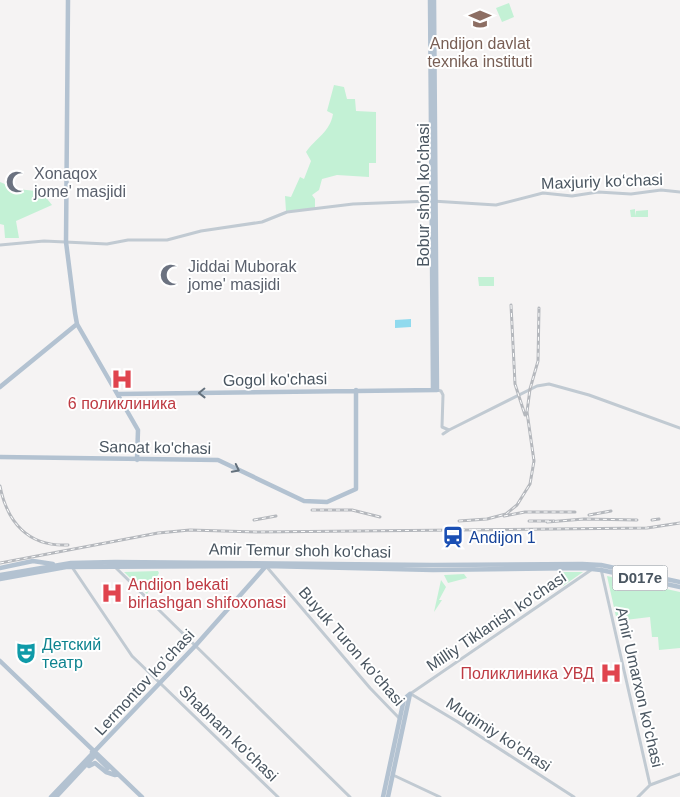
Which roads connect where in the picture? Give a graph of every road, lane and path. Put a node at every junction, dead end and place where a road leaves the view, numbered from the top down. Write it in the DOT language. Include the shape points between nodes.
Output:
graph roads {
  1 [pos="68,0"];
  2 [pos="432,0"];
  3 [pos="680,192"];
  4 [pos="434,201"];
  5 [pos="66,242"];
  6 [pos="0,245"];
  7 [pos="77,324"];
  8 [pos="0,387"];
  9 [pos="435,389"];
  10 [pos="356,390"];
  11 [pos="119,394"];
  12 [pos="680,428"];
  13 [pos="449,430"];
  14 [pos="443,434"];
  15 [pos="0,457"];
  16 [pos="136,460"];
  17 [pos="266,564"];
  18 [pos="57,565"];
  19 [pos="114,566"];
  20 [pos="592,566"];
  21 [pos="72,567"];
  22 [pos="601,568"];
  23 [pos="0,569"];
  24 [pos="28,572"];
  25 [pos="0,575"];
  26 [pos="0,579"];
  27 [pos="680,582"];
  28 [pos="196,645"];
  29 [pos="0,661"];
  30 [pos="0,666"];
  31 [pos="160,684"];
  32 [pos="410,694"];
  33 [pos="400,719"];
  34 [pos="96,752"];
  35 [pos="680,774"];
  36 [pos="115,775"];
  37 [pos="393,775"];
  38 [pos="74,778"];
  39 [pos="650,785"];
  40 [pos="51,797"];
  41 [pos="56,797"];
  42 [pos="138,797"];
  43 [pos="142,797"];
  44 [pos="278,797"];
  45 [pos="350,797"];
  46 [pos="383,797"];
  47 [pos="388,797"];
  48 [pos="440,797"];
  49 [pos="574,797"];
  50 [pos="638,797"];
  1 -- 5 [label="main road"];
  2 -- 4 [label="main road, Bobur shoh ko'chasi"];
  3 -- 4 [label="street, Maxjuriy koʻchasi" via="598,192 576,196 543,193 496,205"];
  4 -- 5 [label="street, Maxjuriy koʻchasi" via="353,204 292,211 262,222 201,231 167,240 106,244"];
  4 -- 9 [label="main road, Bobur shoh ko'chasi"];
  5 -- 6 [label="street, Maxjuriy koʻchasi"];
  5 -- 7 [label="main road"];
  7 -- 8 [label="main road"];
  7 -- 11 [label="main road"];
  9 -- 10 [label="main road, Gogol ko'chasi"];
  9 -- 13 [label="street" via="443,395 442,427"];
  10 -- 11 [label="main road, Gogol ko'chasi, one-way"];
  16 -- 10 [label="main road, Sanoat ko'chasi, one-way" via="218,460 304,501 327,502 356,489"];
  11 -- 16 [label="main road" via="138,430"];
  12 -- 13 [label="street" via="549,384 537,386"];
  13 -- 14 [label="street"];
  15 -- 16 [label="main road, Sanoat ko'chasi"];
  17 -- 18 [label="main road, Amir Temur shoh ko'chasi / D017e" via="123,562"];
  17 -- 19 [label="main road, Amir Temur shoh ko'chasi / D017e"];
  17 -- 20 [label="main road, Amir Temur shoh ko'chasi / D017e" via="433,568"];
  17 -- 28 [label="main road, Lermontov ko’chasi"];
  17 -- 33 [label="street, Buyuk Turon ko'chasi"];
  18 -- 23 [label="main road" via="33,562"];
  18 -- 24 [label="main road, Amir Temur shoh ko'chasi / D017e"];
  19 -- 21 [label="main road, Amir Temur shoh ko'chasi / D017e"];
  19 -- 28 [label="street"];
  20 -- 22 [label="main road, Amir Temur shoh ko'chasi / D017e"];
  20 -- 32 [label="street, Milliy Tiklanish ko'chasi"];
  21 -- 24 [label="main road, Amir Temur shoh ko'chasi / D017e"];
  21 -- 31 [label="street, Shabnam ko'chasi" via="132,656"];
  22 -- 27 [label="main road, D017e"];
  22 -- 39 [label="street, Amir Umarxon ko'chasi"];
  23 -- 24 [label="main road" via="20,566"];
  24 -- 25 [label="main road, Amir Temur shoh ko'chasi / D017e"];
  24 -- 26 [label="main road, Amir Temur shoh ko'chasi / D017e"];
  28 -- 31 [label="main road, Lermontov ko’chasi"];
  28 -- 45 [label="street"];
  29 -- 34 [label="main road"];
  30 -- 34 [label="main road"];
  31 -- 34 [label="main road, Lermontov ko’chasi"];
  31 -- 44 [label="street, Shabnam ko'chasi"];
  32 -- 33 [label="main road" via="404,699"];
  32 -- 37 [label="main road"];
  32 -- 49 [label="street, Muqimiy ko'chasi"];
  33 -- 46 [label="main road"];
  34 -- 36 [label="main road"];
  34 -- 38 [label="main road, Lermontov ko’chasi"];
  34 -- 40 [label="main road, Lermontov ko’chasi"];
  34 -- 43 [label="main road"];
  35 -- 39 [label="street"];
  36 -- 38 [label="main road" via="94,763"];
  36 -- 42 [label="main road"];
  37 -- 47 [label="main road"];
  37 -- 48 [label="street"];
  38 -- 41 [label="main road, Lermontov ko’chasi"];
  39 -- 50 [label="street"];
}
